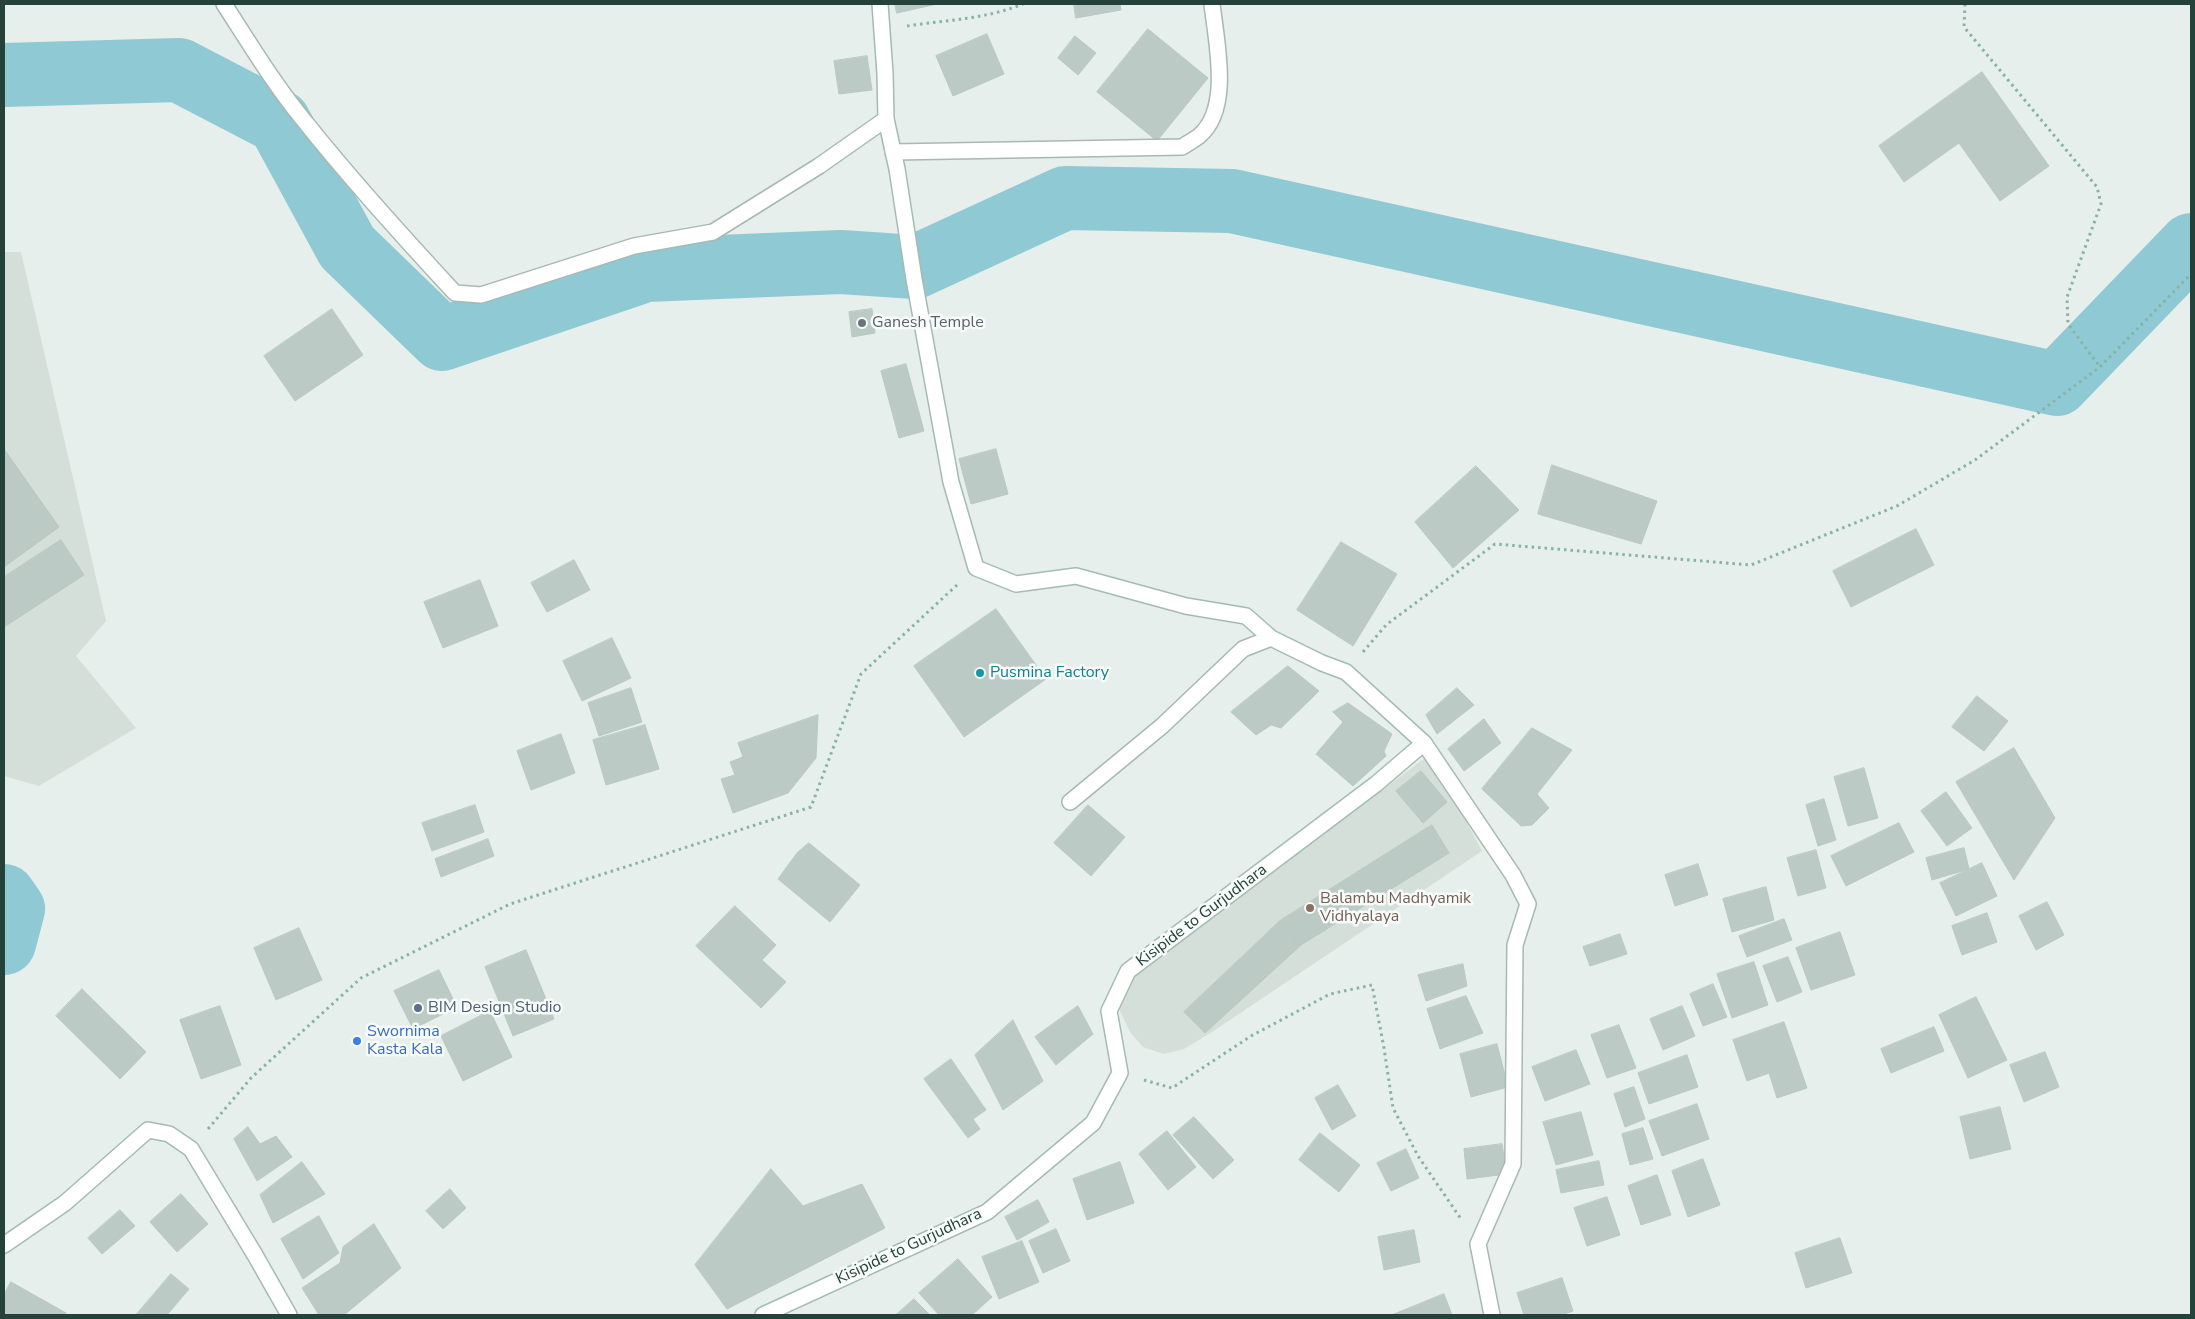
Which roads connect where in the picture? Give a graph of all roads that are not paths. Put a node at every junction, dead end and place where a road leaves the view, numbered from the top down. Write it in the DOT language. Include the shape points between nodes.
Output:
graph roads {
  1 [pos="224,4"];
  2 [pos="880,4"];
  3 [pos="1212,4"];
  4 [pos="886,119"];
  5 [pos="893,152"];
  6 [pos="1271,638"];
  7 [pos="1424,744"];
  8 [pos="1070,802"];
  9 [pos="4,1245"];
  10 [pos="288,1315"];
  11 [pos="762,1315"];
  12 [pos="1492,1315"];
  1 -- 4 [label="street" via="305,123 455,292 480,294 634,246 713,232 820,166"];
  2 -- 4 [label="street"];
  3 -- 5 [label="street" via="1220,91 1212,117 1200,136 1182,147"];
  4 -- 5 [label="street"];
  5 -- 6 [label="street" via="952,482 976,568 1016,584 1076,576 1186,606 1246,616"];
  6 -- 7 [label="street" via="1346,672"];
  6 -- 8 [label="street" via="1243,649 1162,726"];
  7 -- 11 [label="street, Kisipide to Gurjudhara" via="1376,784 1128,971 1108,1011 1120,1073 1093,1123 986,1212"];
  7 -- 12 [label="street" via="1514,875 1528,904 1515,944 1512,1164 1478,1244"];
  9 -- 10 [label="street" via="65,1203 148,1130 169,1134 191,1149 256,1255"];
}
